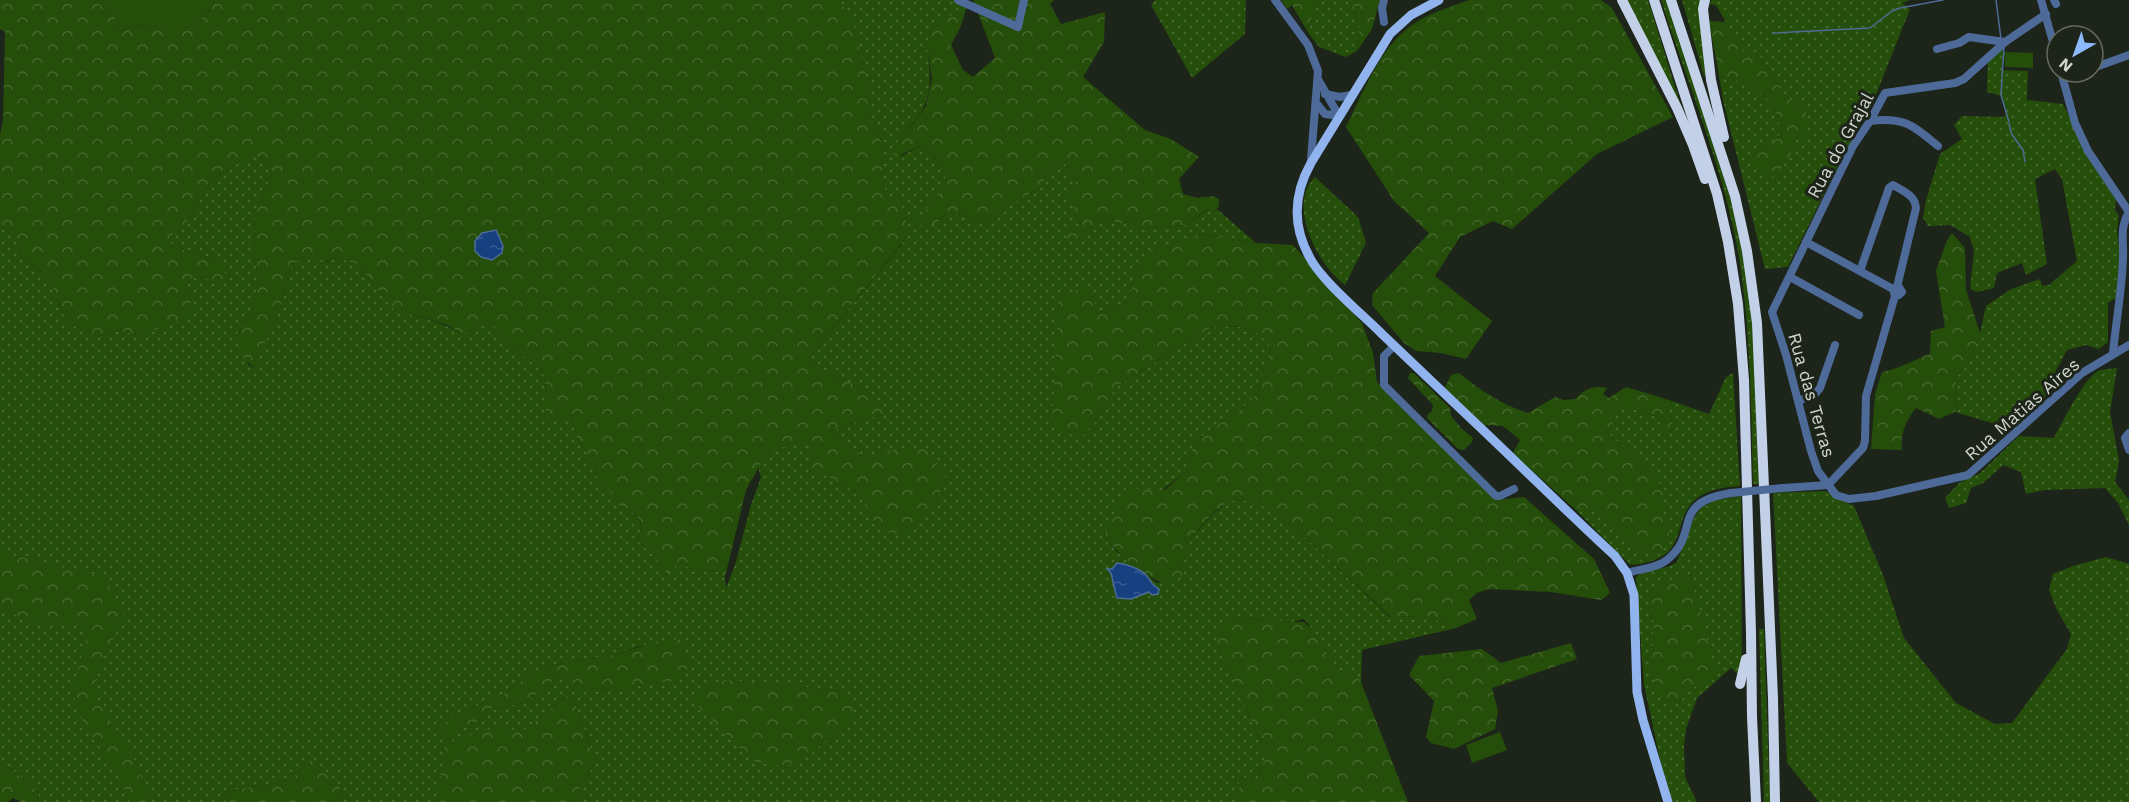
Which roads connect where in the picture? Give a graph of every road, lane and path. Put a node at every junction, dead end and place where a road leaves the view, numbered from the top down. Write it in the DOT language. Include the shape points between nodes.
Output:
graph roads {
  1 [pos="958,0"];
  2 [pos="1024,0"];
  3 [pos="1275,0"];
  4 [pos="1384,0"];
  5 [pos="1439,0"];
  6 [pos="1622,0"];
  7 [pos="1654,0"];
  8 [pos="1671,0"];
  9 [pos="1705,0"];
  10 [pos="2043,0"];
  11 [pos="2046,14"];
  12 [pos="1384,22"];
  13 [pos="2049,24"];
  14 [pos="2005,42"];
  15 [pos="1937,49"];
  16 [pos="2129,55"];
  17 [pos="2105,64"];
  18 [pos="1319,79"];
  19 [pos="2064,84"];
  20 [pos="1325,93"];
  21 [pos="1351,95"];
  22 [pos="1317,103"];
  23 [pos="1339,116"];
  24 [pos="1870,120"];
  25 [pos="1938,146"];
  26 [pos="1311,164"];
  27 [pos="1735,196"];
  28 [pos="2129,212"];
  29 [pos="1728,242"];
  30 [pos="1806,242"];
  31 [pos="1860,272"];
  32 [pos="1790,277"];
  33 [pos="1895,291"];
  34 [pos="1772,312"];
  35 [pos="1859,315"];
  36 [pos="1835,345"];
  37 [pos="2129,345"];
  38 [pos="1394,346"];
  39 [pos="2113,353"];
  40 [pos="1799,401"];
  41 [pos="2129,433"];
  42 [pos="2129,450"];
  43 [pos="1828,485"];
  44 [pos="1514,489"];
  45 [pos="1628,573"];
  46 [pos="1751,633"];
  47 [pos="1740,684"];
  48 [pos="1773,698"];
  49 [pos="1782,771"];
  50 [pos="1668,802"];
  51 [pos="1756,802"];
  52 [pos="1775,802"];
  1 -- 2 [label="street" via="1018,27"];
  3 -- 18 [label="street" via="1308,45"];
  4 -- 12 [label="street"];
  5 -- 21 [label="main road" via="1411,15 1390,34"];
  6 -- 29 [label="highway" via="1685,125"];
  7 -- 29 [label="highway" via="1706,159"];
  8 -- 27 [label="highway"];
  9 -- 27 [label="highway" via="1710,80 1730,158"];
  10 -- 11 [label="street"];
  11 -- 13 [label="street"];
  11 -- 14 [label="street, Rua do Grajal"];
  14 -- 15 [label="street" via="1969,37"];
  14 -- 24 [label="street, Rua do Grajal" via="1955,83 1931,91 1885,93"];
  16 -- 17 [label="street"];
  18 -- 20 [label="street"];
  18 -- 22 [label="street"];
  19 -- 28 [label="street" via="2088,151"];
  20 -- 21 [label="street"];
  20 -- 23 [label="street"];
  21 -- 23 [label="main road"];
  22 -- 23 [label="street" via="1325,114"];
  22 -- 26 [label="street"];
  23 -- 26 [label="main road"];
  24 -- 25 [label="street" via="1902,121"];
  24 -- 30 [label="street, Rua do Grajal"];
  26 -- 38 [label="main road" via="1298,192 1297,217 1310,260"];
  27 -- 48 [label="highway" via="1756,323"];
  28 -- 39 [label="street" via="2121,232 2123,256"];
  29 -- 46 [label="highway" via="1744,380"];
  30 -- 31 [label="street"];
  30 -- 32 [label="street, Rua do Grajal"];
  31 -- 33 [label="street"];
  31 -- 33 [label="street" via="1893,185 1916,202"];
  32 -- 34 [label="street, Rua do Grajal"];
  32 -- 35 [label="street"];
  33 -- 43 [label="street" via="1866,396 1863,448"];
  34 -- 40 [label="street, Rua das Terras"];
  36 -- 40 [label="street" via="1820,388"];
  37 -- 39 [label="street, Rua Matias Aires"];
  38 -- 44 [label="street" via="1384,356 1384,385 1496,496"];
  38 -- 45 [label="main road" via="1615,556"];
  39 -- 43 [label="street, Rua Matias Aires" via="2082,373 1968,476 1850,499 1836,495"];
  40 -- 43 [label="street, Rua das Terras" via="1811,451"];
  41 -- 42 [label="street" via="2125,438"];
  43 -- 45 [label="street, bridge" via="1712,496 1692,511 1678,549 1670,558"];
  45 -- 50 [label="main road" via="1635,608 1637,692"];
  46 -- 47 [label="highway"];
  46 -- 51 [label="highway"];
  48 -- 49 [label="highway"];
  48 -- 52 [label="highway"];
}
